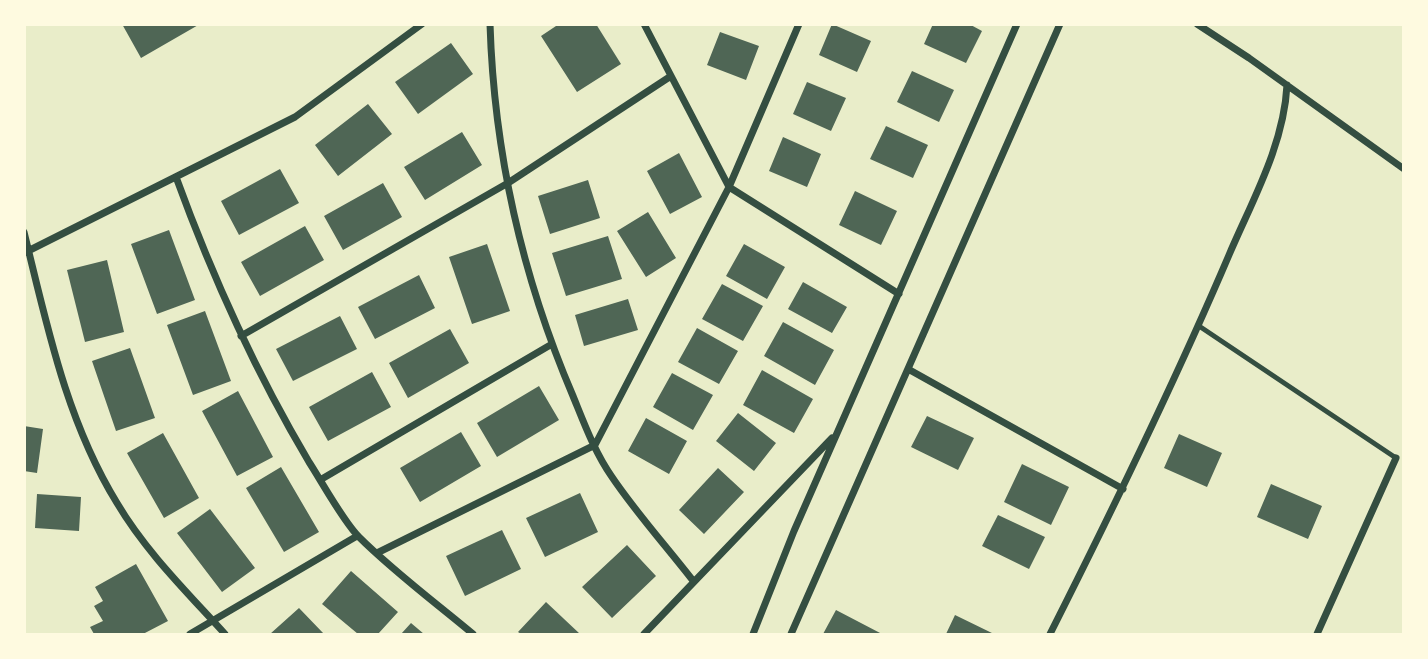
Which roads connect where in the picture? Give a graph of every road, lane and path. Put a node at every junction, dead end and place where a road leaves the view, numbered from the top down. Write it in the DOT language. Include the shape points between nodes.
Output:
graph roads {
  1 [pos="422,24"];
  2 [pos="490,24"];
  3 [pos="643,24"];
  4 [pos="799,24"];
  5 [pos="1017,24"];
  6 [pos="1060,24"];
  7 [pos="1197,24"];
  8 [pos="671,76"];
  9 [pos="1287,85"];
  10 [pos="1404,169"];
  11 [pos="176,177"];
  12 [pos="508,183"];
  13 [pos="729,187"];
  14 [pos="24,232"];
  15 [pos="27,252"];
  16 [pos="899,294"];
  17 [pos="1199,326"];
  18 [pos="242,336"];
  19 [pos="552,344"];
  20 [pos="908,369"];
  21 [pos="837,434"];
  22 [pos="595,445"];
  23 [pos="1396,458"];
  24 [pos="320,480"];
  25 [pos="1123,489"];
  26 [pos="357,536"];
  27 [pos="377,553"];
  28 [pos="694,582"];
  29 [pos="212,620"];
  30 [pos="190,635"];
  31 [pos="225,635"];
  32 [pos="473,635"];
  33 [pos="644,635"];
  34 [pos="753,635"];
  35 [pos="791,635"];
  36 [pos="1050,635"];
  37 [pos="1317,635"];
  1 -- 11 [label="street" via="295,117"];
  2 -- 12 [label="street"];
  3 -- 8 [label="street"];
  4 -- 13 [label="street"];
  5 -- 16 [label="street"];
  6 -- 20 [label="street"];
  7 -- 9 [label="street"];
  8 -- 12 [label="street"];
  8 -- 13 [label="street"];
  9 -- 10 [label="street"];
  9 -- 17 [label="street" via="1270,158"];
  11 -- 15 [label="street"];
  11 -- 18 [label="street"];
  12 -- 18 [label="street"];
  12 -- 19 [label="street"];
  13 -- 16 [label="street"];
  13 -- 22 [label="street"];
  14 -- 15 [label="street"];
  15 -- 29 [label="street" via="58,368 103,478 151,552"];
  16 -- 21 [label="street"];
  17 -- 23 [label="lane"];
  17 -- 25 [label="street"];
  18 -- 24 [label="street"];
  19 -- 22 [label="street"];
  19 -- 24 [label="street"];
  20 -- 25 [label="street"];
  20 -- 35 [label="street"];
  21 -- 28 [label="street"];
  21 -- 34 [label="street"];
  22 -- 27 [label="street"];
  22 -- 28 [label="street" via="611,476"];
  23 -- 37 [label="street"];
  24 -- 26 [label="street"];
  25 -- 36 [label="street"];
  26 -- 27 [label="street"];
  26 -- 29 [label="street"];
  27 -- 32 [label="street"];
  28 -- 33 [label="street"];
  29 -- 30 [label="street"];
  29 -- 31 [label="street"];
}
